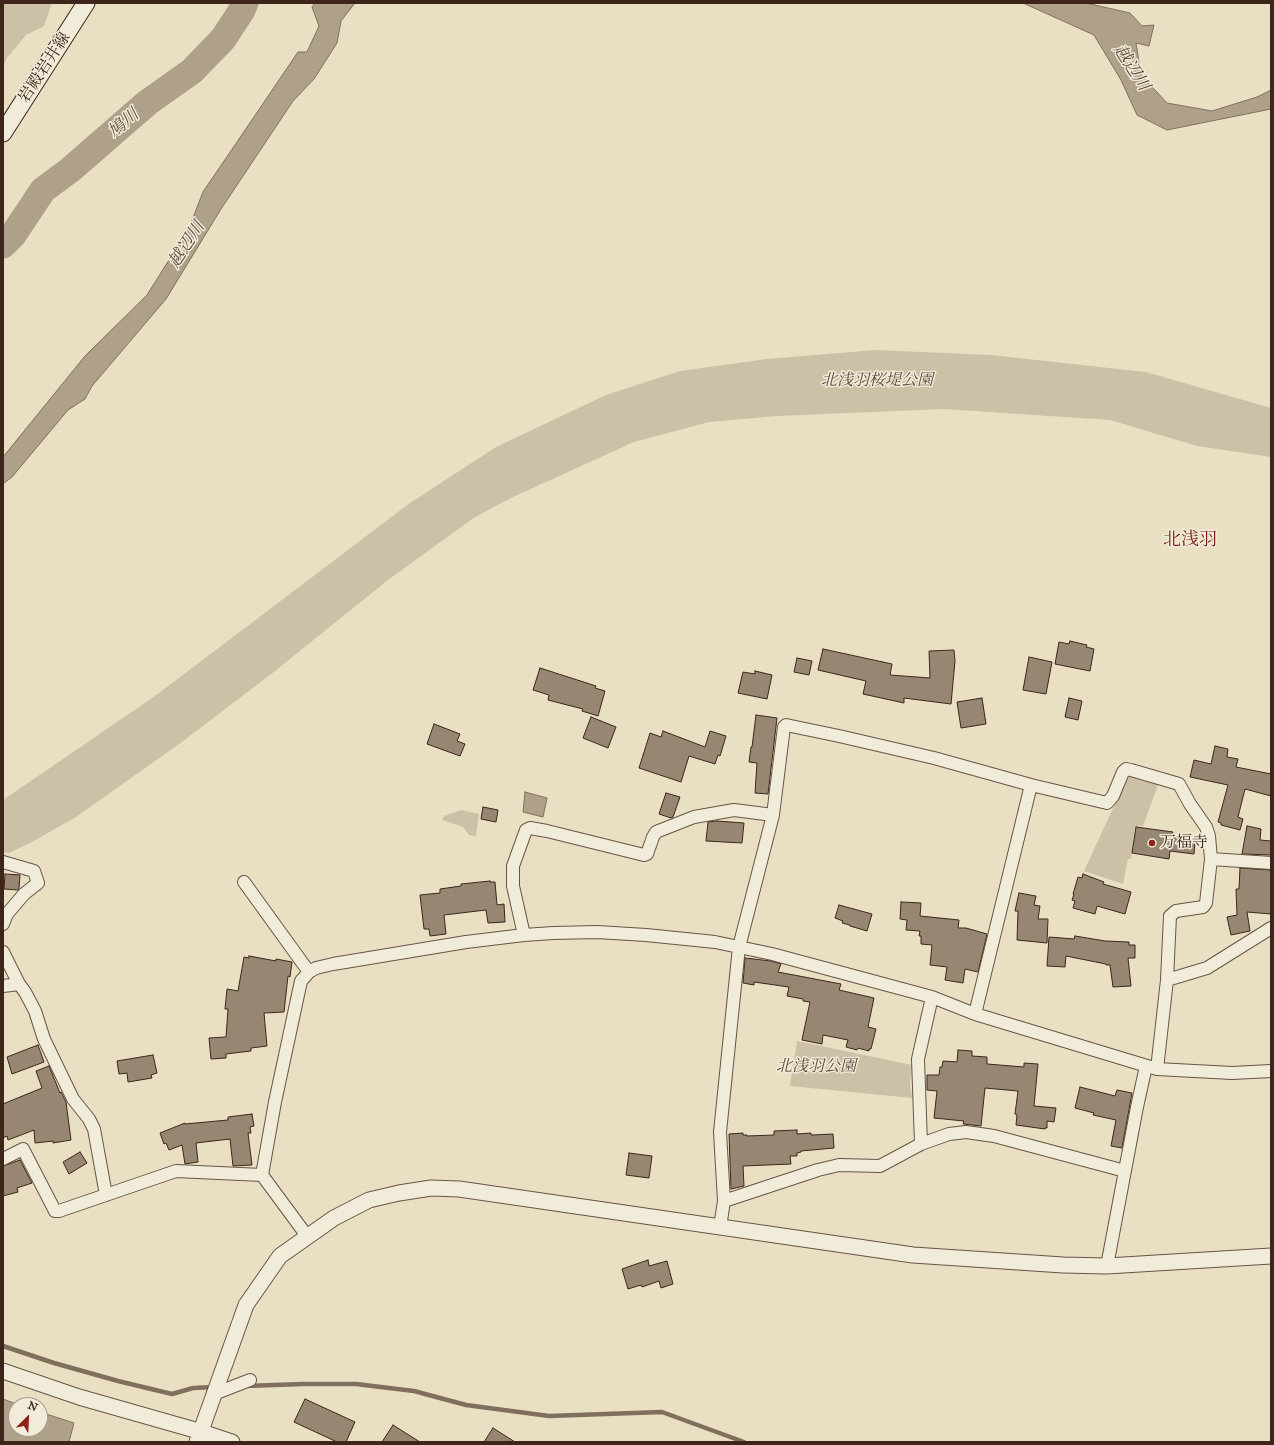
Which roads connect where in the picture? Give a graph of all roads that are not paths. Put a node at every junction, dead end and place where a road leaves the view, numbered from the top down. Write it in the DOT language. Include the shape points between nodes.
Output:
graph roads {
  1 [pos="86,3"];
  2 [pos="3,133"];
  3 [pos="1031,785"];
  4 [pos="773,815"];
  5 [pos="1211,859"];
  6 [pos="3,862"];
  7 [pos="1271,863"];
  8 [pos="244,882"];
  9 [pos="3,924"];
  10 [pos="1271,928"];
  11 [pos="524,935"];
  12 [pos="739,947"];
  13 [pos="3,952"];
  14 [pos="309,972"];
  15 [pos="1166,980"];
  16 [pos="19,984"];
  17 [pos="3,986"];
  18 [pos="932,998"];
  19 [pos="975,1014"];
  20 [pos="1152,1068"];
  21 [pos="1271,1072"];
  22 [pos="921,1144"];
  23 [pos="3,1158"];
  24 [pos="1125,1171"];
  25 [pos="262,1175"];
  26 [pos="106,1195"];
  27 [pos="724,1201"];
  28 [pos="720,1227"];
  29 [pos="307,1236"];
  30 [pos="1271,1256"];
  31 [pos="1107,1266"];
  32 [pos="3,1371"];
  33 [pos="250,1380"];
  34 [pos="214,1394"];
  35 [pos="200,1437"];
  36 [pos="232,1442"];
  1 -- 2 [label="main road, 岩殿岩井線"];
  3 -- 4 [label="street" via="927,756 786,725"];
  3 -- 5 [label="street" via="1107,802 1113,796 1126,769 1179,784 1210,836"];
  3 -- 19 [label="street"];
  4 -- 11 [label="street" via="734,810 694,817 656,832 647,854 644,855 530,828 526,830 513,866 513,886"];
  4 -- 12 [label="street"];
  5 -- 7 [label="street"];
  5 -- 15 [label="street" via="1206,903 1203,907 1176,911 1170,916"];
  6 -- 9 [label="street" via="34,871 38,882 7,914"];
  8 -- 14 [label="street"];
  10 -- 15 [label="street" via="1207,968"];
  11 -- 12 [label="street" via="597,932 715,942"];
  11 -- 14 [label="street" via="333,964"];
  12 -- 18 [label="street"];
  12 -- 27 [label="street" via="720,1132"];
  13 -- 16 [label="street"];
  14 -- 25 [label="street" via="301,981 297,995"];
  15 -- 20 [label="street"];
  16 -- 17 [label="street"];
  16 -- 26 [label="street" via="35,1012 44,1039 73,1099 94,1129"];
  18 -- 19 [label="street"];
  18 -- 22 [label="street" via="918,1059"];
  19 -- 20 [label="street"];
  20 -- 21 [label="street" via="1232,1073"];
  20 -- 24 [label="street"];
  22 -- 24 [label="street" via="949,1134 966,1132 994,1136"];
  22 -- 27 [label="street" via="880,1166 839,1165"];
  23 -- 26 [label="street" via="23,1149 55,1211"];
  24 -- 31 [label="street"];
  25 -- 26 [label="street" via="176,1171"];
  25 -- 29 [label="street"];
  27 -- 28 [label="street"];
  28 -- 29 [label="street" via="459,1189 431,1188 399,1192 369,1200 334,1218"];
  28 -- 31 [label="street" via="913,1255"];
  29 -- 34 [label="street" via="280,1256 246,1305"];
  30 -- 31 [label="street"];
  32 -- 35 [label="street"];
  33 -- 34 [label="street"];
  34 -- 35 [label="street"];
  35 -- 36 [label="street"];
}
